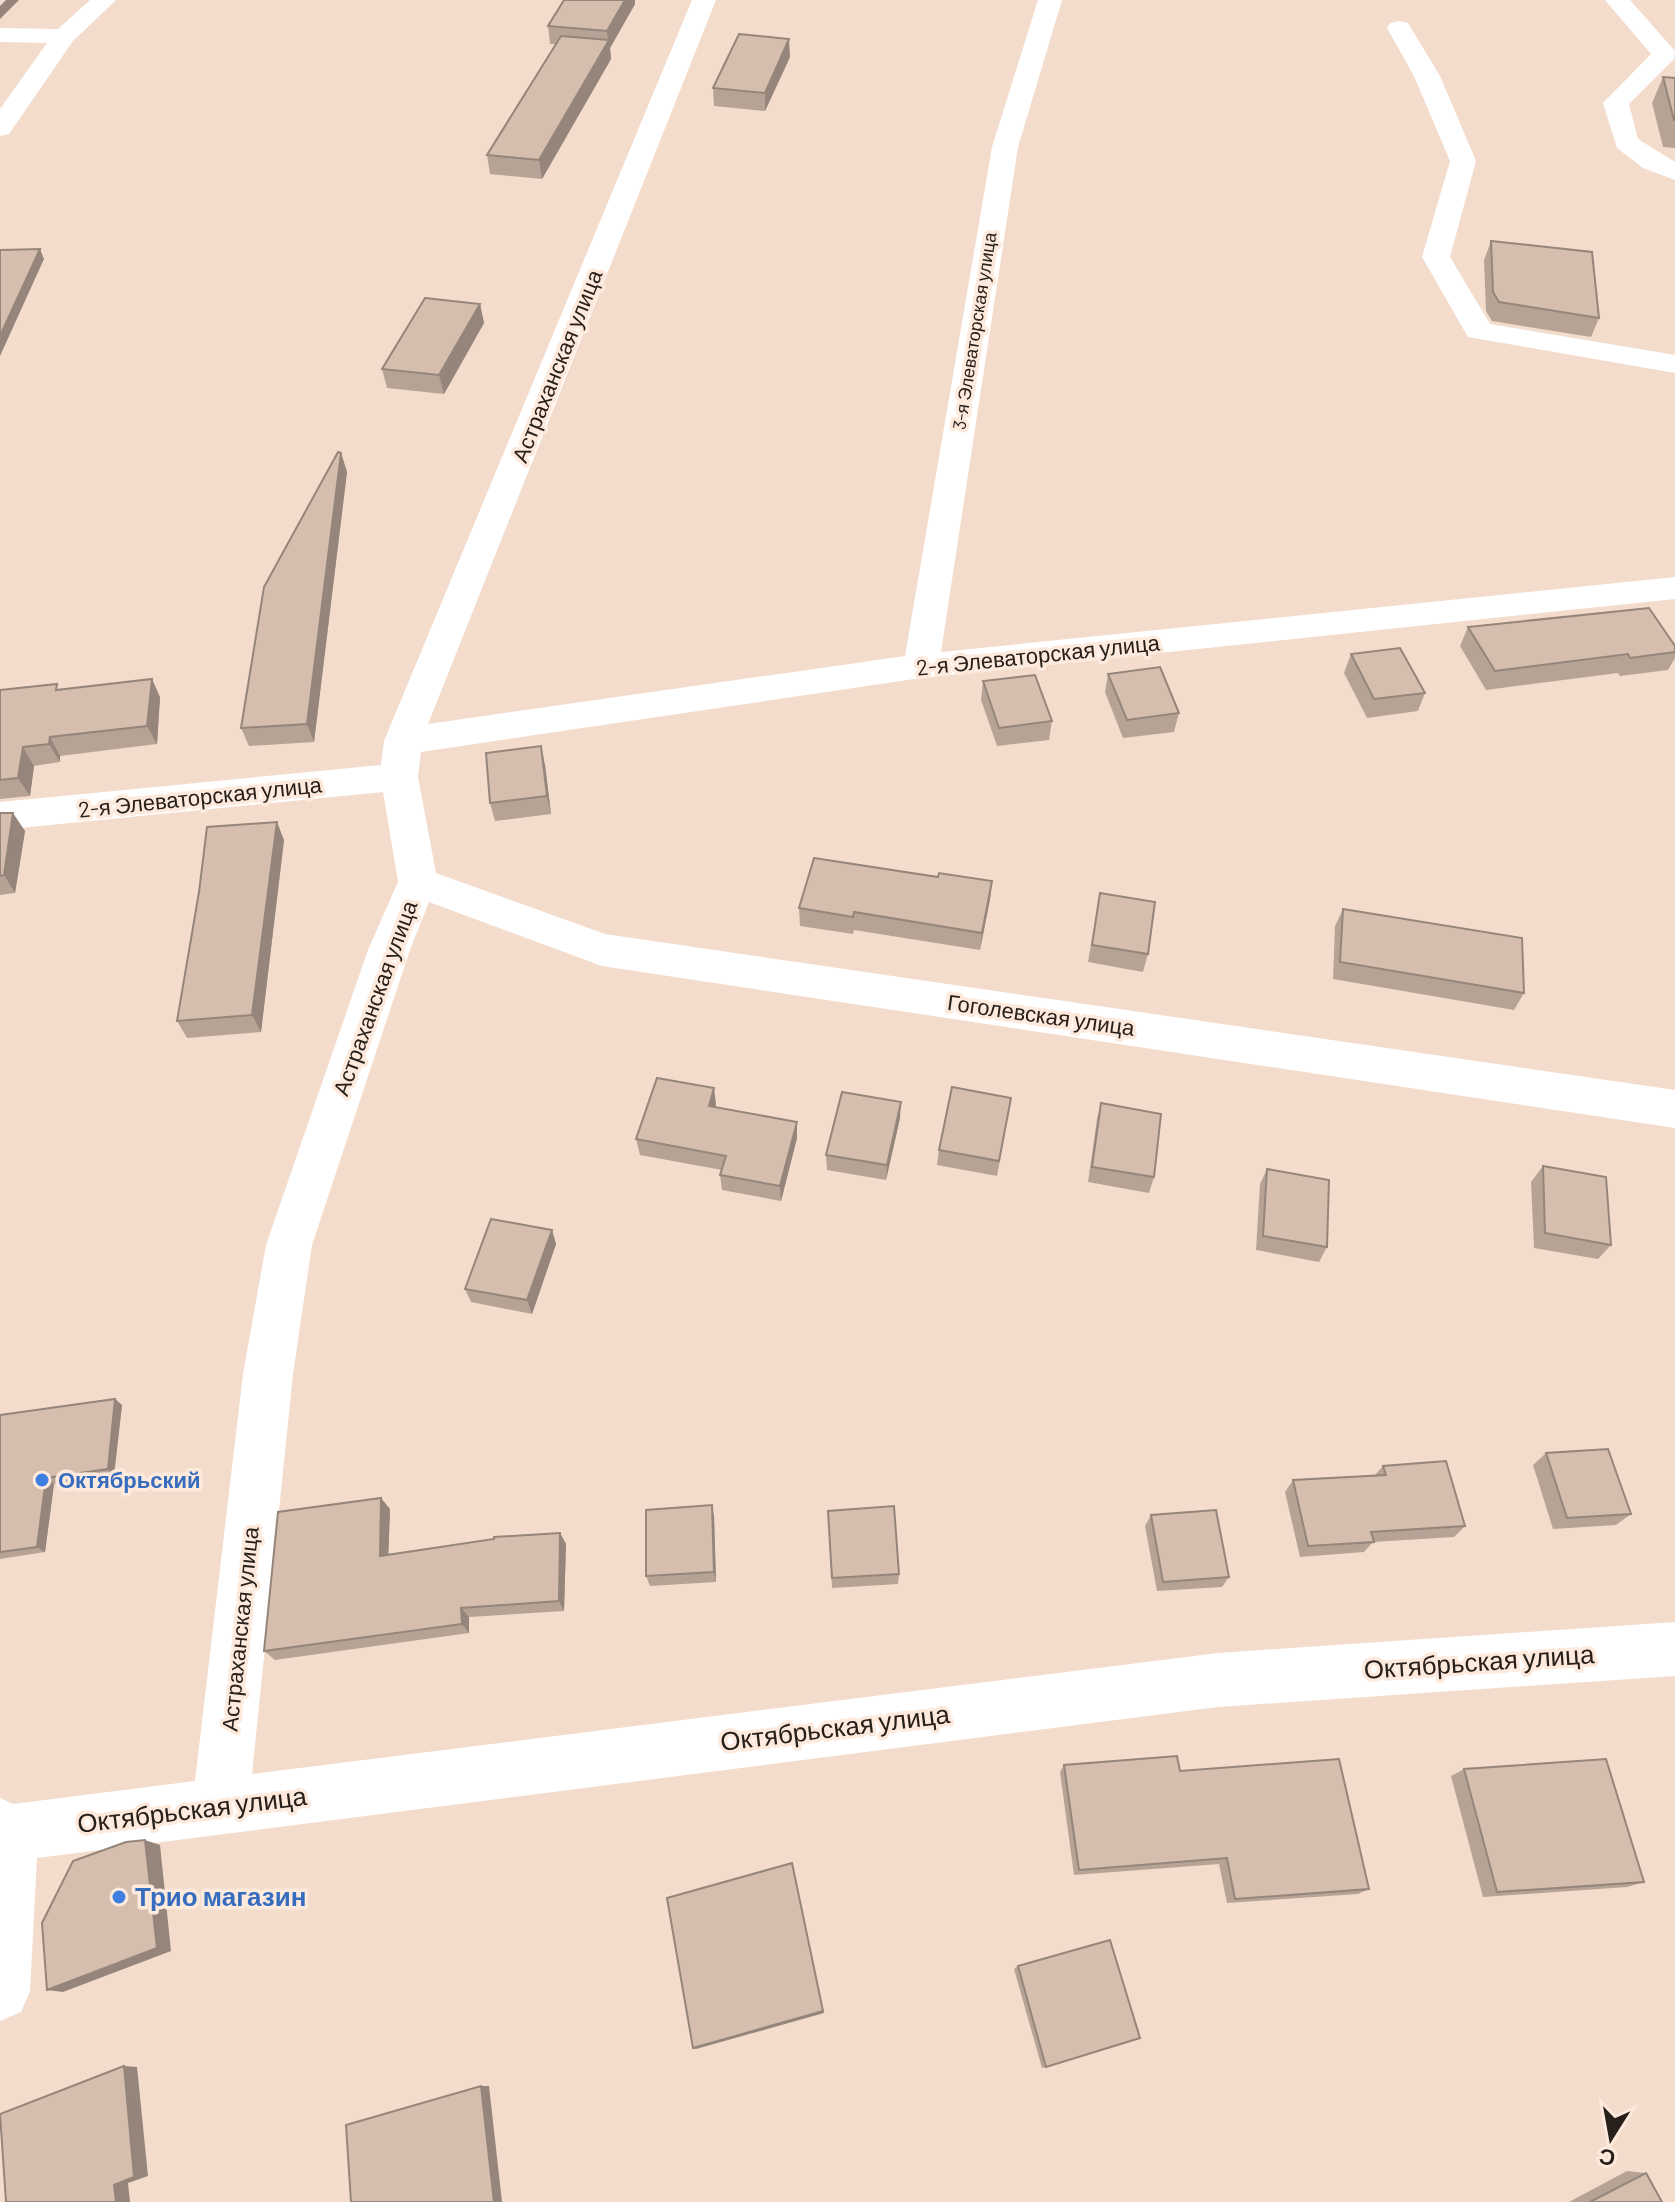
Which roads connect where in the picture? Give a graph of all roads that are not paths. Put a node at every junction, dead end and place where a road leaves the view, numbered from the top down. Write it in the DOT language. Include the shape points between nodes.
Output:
graph roads {
  1 [pos="104,0"];
  2 [pos="704,0"];
  3 [pos="1050,0"];
  4 [pos="1617,0"];
  5 [pos="1399,28"];
  6 [pos="0,35"];
  7 [pos="64,36"];
  8 [pos="1670,56"];
  9 [pos="0,128"];
  10 [pos="1675,172"];
  11 [pos="1675,364"];
  12 [pos="1675,588"];
  13 [pos="921,666"];
  14 [pos="401,759"];
  15 [pos="0,816"];
  16 [pos="418,882"];
  17 [pos="1675,1109"];
  18 [pos="1675,1649"];
  19 [pos="220,1806"];
  20 [pos="4,1830"];
  21 [pos="0,1991"];
  1 -- 7 [label="street"];
  2 -- 14 [label="street, Астраханская улица"];
  3 -- 13 [label="street, 3-я Элеваторская улица" via="1005,147"];
  4 -- 8 [label="street"];
  5 -- 11 [label="street" via="1427,76 1463,161 1436,257 1479,331"];
  6 -- 7 [label="street"];
  7 -- 9 [label="street"];
  8 -- 10 [label="street" via="1616,103 1626,142"];
  12 -- 13 [label="street, 2-я Элеваторская улица"];
  13 -- 14 [label="street, 2-я Элеваторская улица"];
  14 -- 15 [label="street, 2-я Элеваторская улица"];
  14 -- 16 [label="street, Астраханская улица"];
  16 -- 17 [label="street, Гоголевская улица" via="602,950"];
  16 -- 19 [label="street, Астраханская улица" via="389,950 289,1245 268,1374"];
  18 -- 19 [label="street, Октябрьская улица" via="1218,1680"];
  19 -- 20 [label="street, Октябрьская улица"];
  20 -- 21 [label="street"];
}
